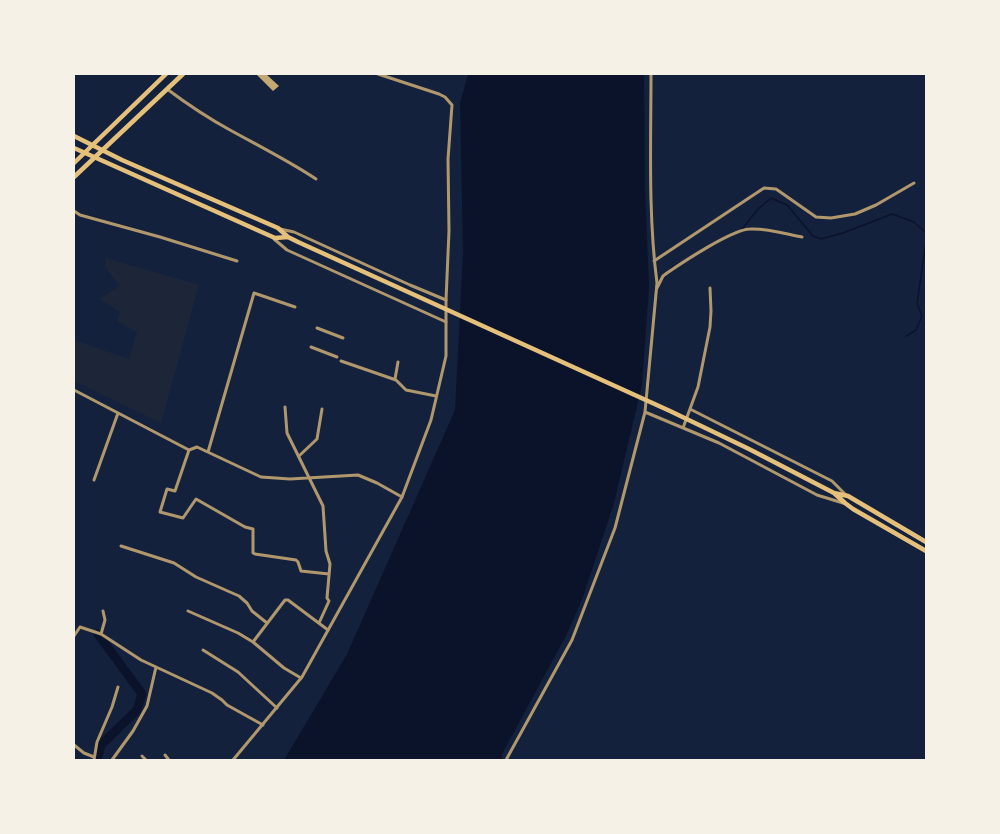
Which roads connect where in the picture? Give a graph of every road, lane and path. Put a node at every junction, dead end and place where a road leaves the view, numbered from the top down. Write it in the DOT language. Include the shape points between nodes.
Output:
graph roads {
  1 [pos="166,74"];
  2 [pos="183,74"];
  3 [pos="378,74"];
  4 [pos="651,74"];
  5 [pos="167,89"];
  6 [pos="74,136"];
  7 [pos="92,145"];
  8 [pos="74,148"];
  9 [pos="103,150"];
  10 [pos="84,153"];
  11 [pos="94,158"];
  12 [pos="74,163"];
  13 [pos="74,177"];
  14 [pos="316,179"];
  15 [pos="914,183"];
  16 [pos="74,211"];
  17 [pos="278,228"];
  18 [pos="268,234"];
  19 [pos="288,237"];
  20 [pos="802,237"];
  21 [pos="237,261"];
  22 [pos="654,261"];
  23 [pos="710,288"];
  24 [pos="656,290"];
  25 [pos="446,300"];
  26 [pos="295,308"];
  27 [pos="447,323"];
  28 [pos="317,328"];
  29 [pos="343,338"];
  30 [pos="311,347"];
  31 [pos="337,357"];
  32 [pos="341,361"];
  33 [pos="399,362"];
  34 [pos="395,379"];
  35 [pos="74,390"];
  36 [pos="436,396"];
  37 [pos="285,407"];
  38 [pos="322,409"];
  39 [pos="690,409"];
  40 [pos="645,412"];
  41 [pos="118,413"];
  42 [pos="683,428"];
  43 [pos="189,450"];
  44 [pos="208,452"];
  45 [pos="299,456"];
  46 [pos="310,478"];
  47 [pos="94,480"];
  48 [pos="834,493"];
  49 [pos="848,496"];
  50 [pos="402,497"];
  51 [pos="845,503"];
  52 [pos="920,538"];
  53 [pos="927,542"];
  54 [pos="916,545"];
  55 [pos="121,546"];
  56 [pos="927,551"];
  57 [pos="329,574"];
  58 [pos="103,610"];
  59 [pos="188,612"];
  60 [pos="267,623"];
  61 [pos="319,623"];
  62 [pos="328,630"];
  63 [pos="101,634"];
  64 [pos="74,636"];
  65 [pos="253,642"];
  66 [pos="203,650"];
  67 [pos="156,668"];
  68 [pos="301,678"];
  69 [pos="118,687"];
  70 [pos="277,708"];
  71 [pos="263,725"];
  72 [pos="74,745"];
  73 [pos="165,755"];
  74 [pos="142,756"];
  75 [pos="94,759"];
  76 [pos="112,760"];
  77 [pos="146,760"];
  78 [pos="169,760"];
  79 [pos="233,760"];
  80 [pos="506,760"];
  1 -- 7 [label="main road"];
  2 -- 5 [label="main road"];
  3 -- 25 [label="street" via="439,94 452,105"];
  4 -- 22 [label="street"];
  5 -- 9 [label="main road"];
  5 -- 14 [label="street"];
  6 -- 7 [label="main road"];
  7 -- 9 [label="main road"];
  7 -- 10 [label="main road"];
  8 -- 10 [label="main road"];
  9 -- 11 [label="main road"];
  9 -- 17 [label="main road"];
  10 -- 11 [label="main road"];
  10 -- 12 [label="main road"];
  11 -- 13 [label="main road"];
  11 -- 18 [label="main road"];
  15 -- 22 [label="street" via="855,214 831,218 816,217 776,189 764,188"];
  16 -- 21 [label="street" via="80,216"];
  17 -- 19 [label="main road"];
  17 -- 25 [label="street"];
  18 -- 19 [label="main road"];
  18 -- 27 [label="street" via="287,250"];
  19 -- 48 [label="main road" via="670,411"];
  20 -- 24 [label="street" via="745,229 667,273"];
  22 -- 24 [label="street"];
  23 -- 39 [label="street" via="710,327"];
  24 -- 40 [label="street"];
  25 -- 27 [label="street"];
  26 -- 44 [label="street" via="254,293"];
  27 -- 36 [label="street" via="446,356"];
  28 -- 29 [label="street"];
  30 -- 31 [label="street"];
  32 -- 34 [label="street"];
  33 -- 34 [label="street"];
  34 -- 36 [label="street" via="406,390"];
  35 -- 41 [label="street"];
  36 -- 50 [label="street"];
  37 -- 45 [label="street" via="287,433"];
  38 -- 45 [label="street" via="317,439"];
  39 -- 42 [label="street"];
  39 -- 49 [label="street" via="832,481"];
  40 -- 42 [label="street"];
  40 -- 80 [label="street" via="615,528 572,640"];
  41 -- 43 [label="street"];
  41 -- 47 [label="street"];
  42 -- 51 [label="street" via="817,495"];
  43 -- 44 [label="street" via="197,447"];
  43 -- 57 [label="street" via="175,491 167,489 160,512 183,518 196,499 253,529 253,553 296,560 300,571"];
  44 -- 46 [label="street" via="261,477"];
  45 -- 46 [label="street"];
  46 -- 50 [label="street" via="358,475"];
  46 -- 57 [label="street" via="323,506"];
  48 -- 49 [label="main road"];
  48 -- 51 [label="main road"];
  49 -- 52 [label="main road"];
  50 -- 62 [label="street"];
  51 -- 54 [label="main road"];
  52 -- 53 [label="main road"];
  52 -- 54 [label="main road"];
  54 -- 56 [label="main road"];
  55 -- 60 [label="street" via="174,563 239,596"];
  57 -- 61 [label="street" via="329,601"];
  58 -- 63 [label="street"];
  59 -- 65 [label="street"];
  60 -- 61 [label="street" via="288,600"];
  60 -- 65 [label="street"];
  61 -- 62 [label="street"];
  62 -- 68 [label="street"];
  63 -- 64 [label="street" via="80,627"];
  63 -- 67 [label="street"];
  65 -- 68 [label="street"];
  66 -- 70 [label="street" via="238,672"];
  67 -- 71 [label="street" via="212,693"];
  67 -- 76 [label="street" via="147,706"];
  68 -- 70 [label="street"];
  69 -- 75 [label="street"];
  70 -- 71 [label="street"];
  71 -- 79 [label="street"];
  72 -- 75 [label="street"];
  73 -- 78 [label="street"];
  74 -- 77 [label="street"];
}
